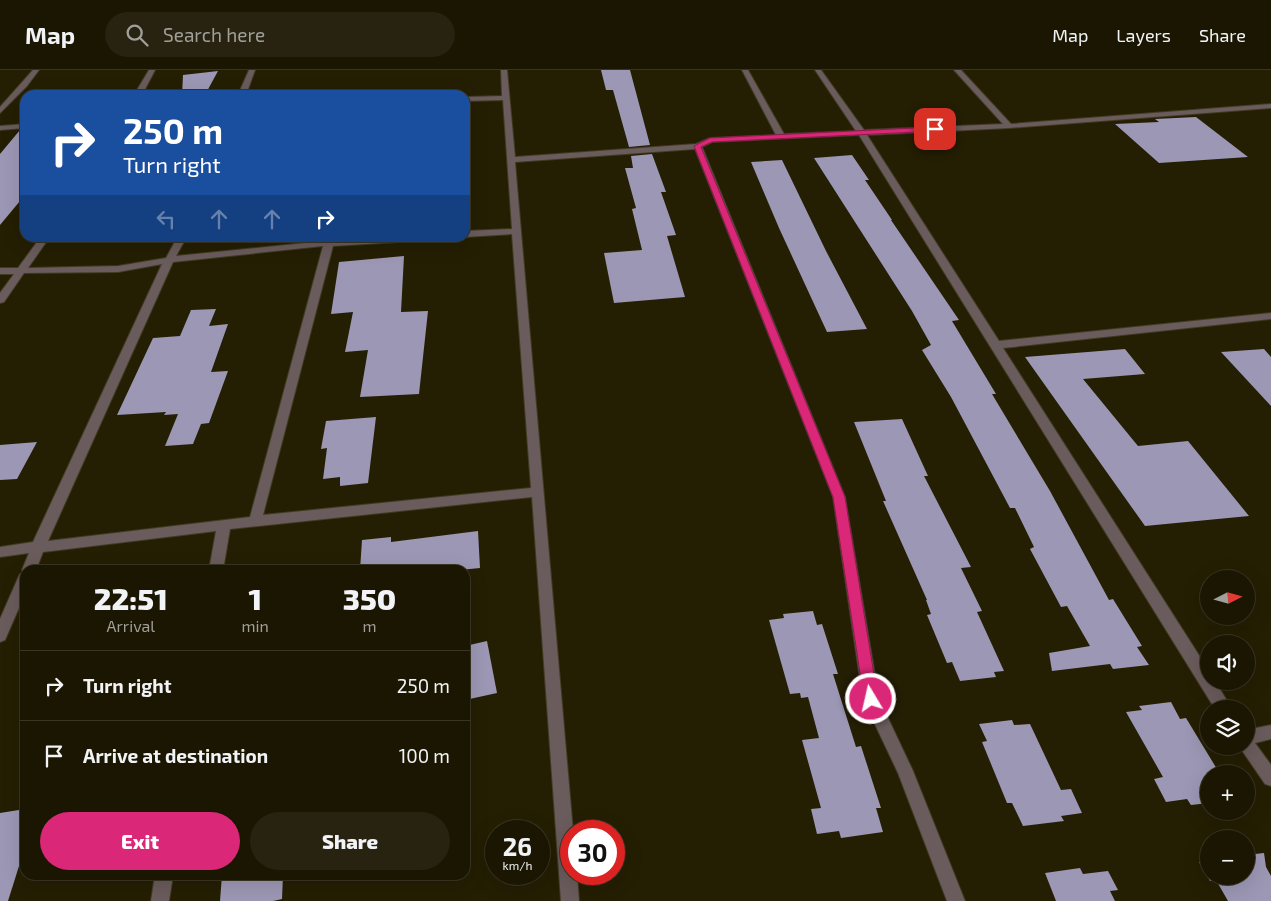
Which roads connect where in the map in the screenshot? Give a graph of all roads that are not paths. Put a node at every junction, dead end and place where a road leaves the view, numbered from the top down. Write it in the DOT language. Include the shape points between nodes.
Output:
graph roads {
  1 [pos="36,70"];
  2 [pos="152,70"];
  3 [pos="252,70"];
  4 [pos="504,70"];
  5 [pos="745,70"];
  6 [pos="818,70"];
  7 [pos="957,70"];
  8 [pos="20,90"];
  9 [pos="20,90"];
  10 [pos="141,90"];
  11 [pos="244,90"];
  12 [pos="506,98"];
  13 [pos="470,99"];
  14 [pos="1271,106"];
  15 [pos="0,111"];
  16 [pos="20,126"];
  17 [pos="1009,126"];
  18 [pos="0,128"];
  19 [pos="861,132"];
  20 [pos="781,136"];
  21 [pos="698,146"];
  22 [pos="512,160"];
  23 [pos="518,231"];
  24 [pos="470,234"];
  25 [pos="41,242"];
  26 [pos="179,242"];
  27 [pos="313,242"];
  28 [pos="328,242"];
  29 [pos="169,260"];
  30 [pos="19,271"];
  31 [pos="0,272"];
  32 [pos="0,300"];
  33 [pos="1271,316"];
  34 [pos="996,345"];
  35 [pos="536,492"];
  36 [pos="255,521"];
  37 [pos="224,525"];
  38 [pos="38,547"];
  39 [pos="0,552"];
  40 [pos="31,565"];
  41 [pos="217,565"];
  42 [pos="20,590"];
  43 [pos="0,636"];
  44 [pos="1218,700"];
  45 [pos="1271,732"];
  46 [pos="1255,735"];
  47 [pos="1254,755"];
  48 [pos="1271,778"];
  49 [pos="163,880"];
  50 [pos="160,901"];
  51 [pos="570,901"];
  52 [pos="956,901"];
  1 -- 8 [label="street"];
  2 -- 10 [label="street"];
  3 -- 11 [label="street"];
  4 -- 12 [label="street"];
  5 -- 20 [label="street"];
  6 -- 19 [label="street"];
  7 -- 17 [label="street"];
  9 -- 15 [label="street"];
  12 -- 13 [label="street"];
  12 -- 22 [label="street"];
  14 -- 17 [label="street"];
  16 -- 18 [label="street"];
  17 -- 19 [label="street"];
  19 -- 20 [label="street"];
  19 -- 34 [label="street"];
  20 -- 21 [label="street" via="710,140"];
  21 -- 22 [label="street"];
  21 -- 52 [label="street" via="839,497 871,699 905,771"];
  22 -- 23 [label="street"];
  23 -- 24 [label="street"];
  23 -- 35 [label="street"];
  25 -- 30 [label="street"];
  26 -- 29 [label="street"];
  27 -- 29 [label="street"];
  28 -- 36 [label="street"];
  29 -- 30 [label="street" via="118,269"];
  29 -- 38 [label="street"];
  30 -- 31 [label="street"];
  30 -- 32 [label="street"];
  33 -- 34 [label="street"];
  34 -- 44 [label="street"];
  35 -- 36 [label="street"];
  35 -- 51 [label="street"];
  36 -- 37 [label="street"];
  37 -- 38 [label="street"];
  37 -- 41 [label="street"];
  38 -- 39 [label="street"];
  38 -- 40 [label="street"];
  42 -- 43 [label="street"];
  45 -- 46 [label="street"];
  47 -- 48 [label="street"];
  49 -- 50 [label="street"];
}
